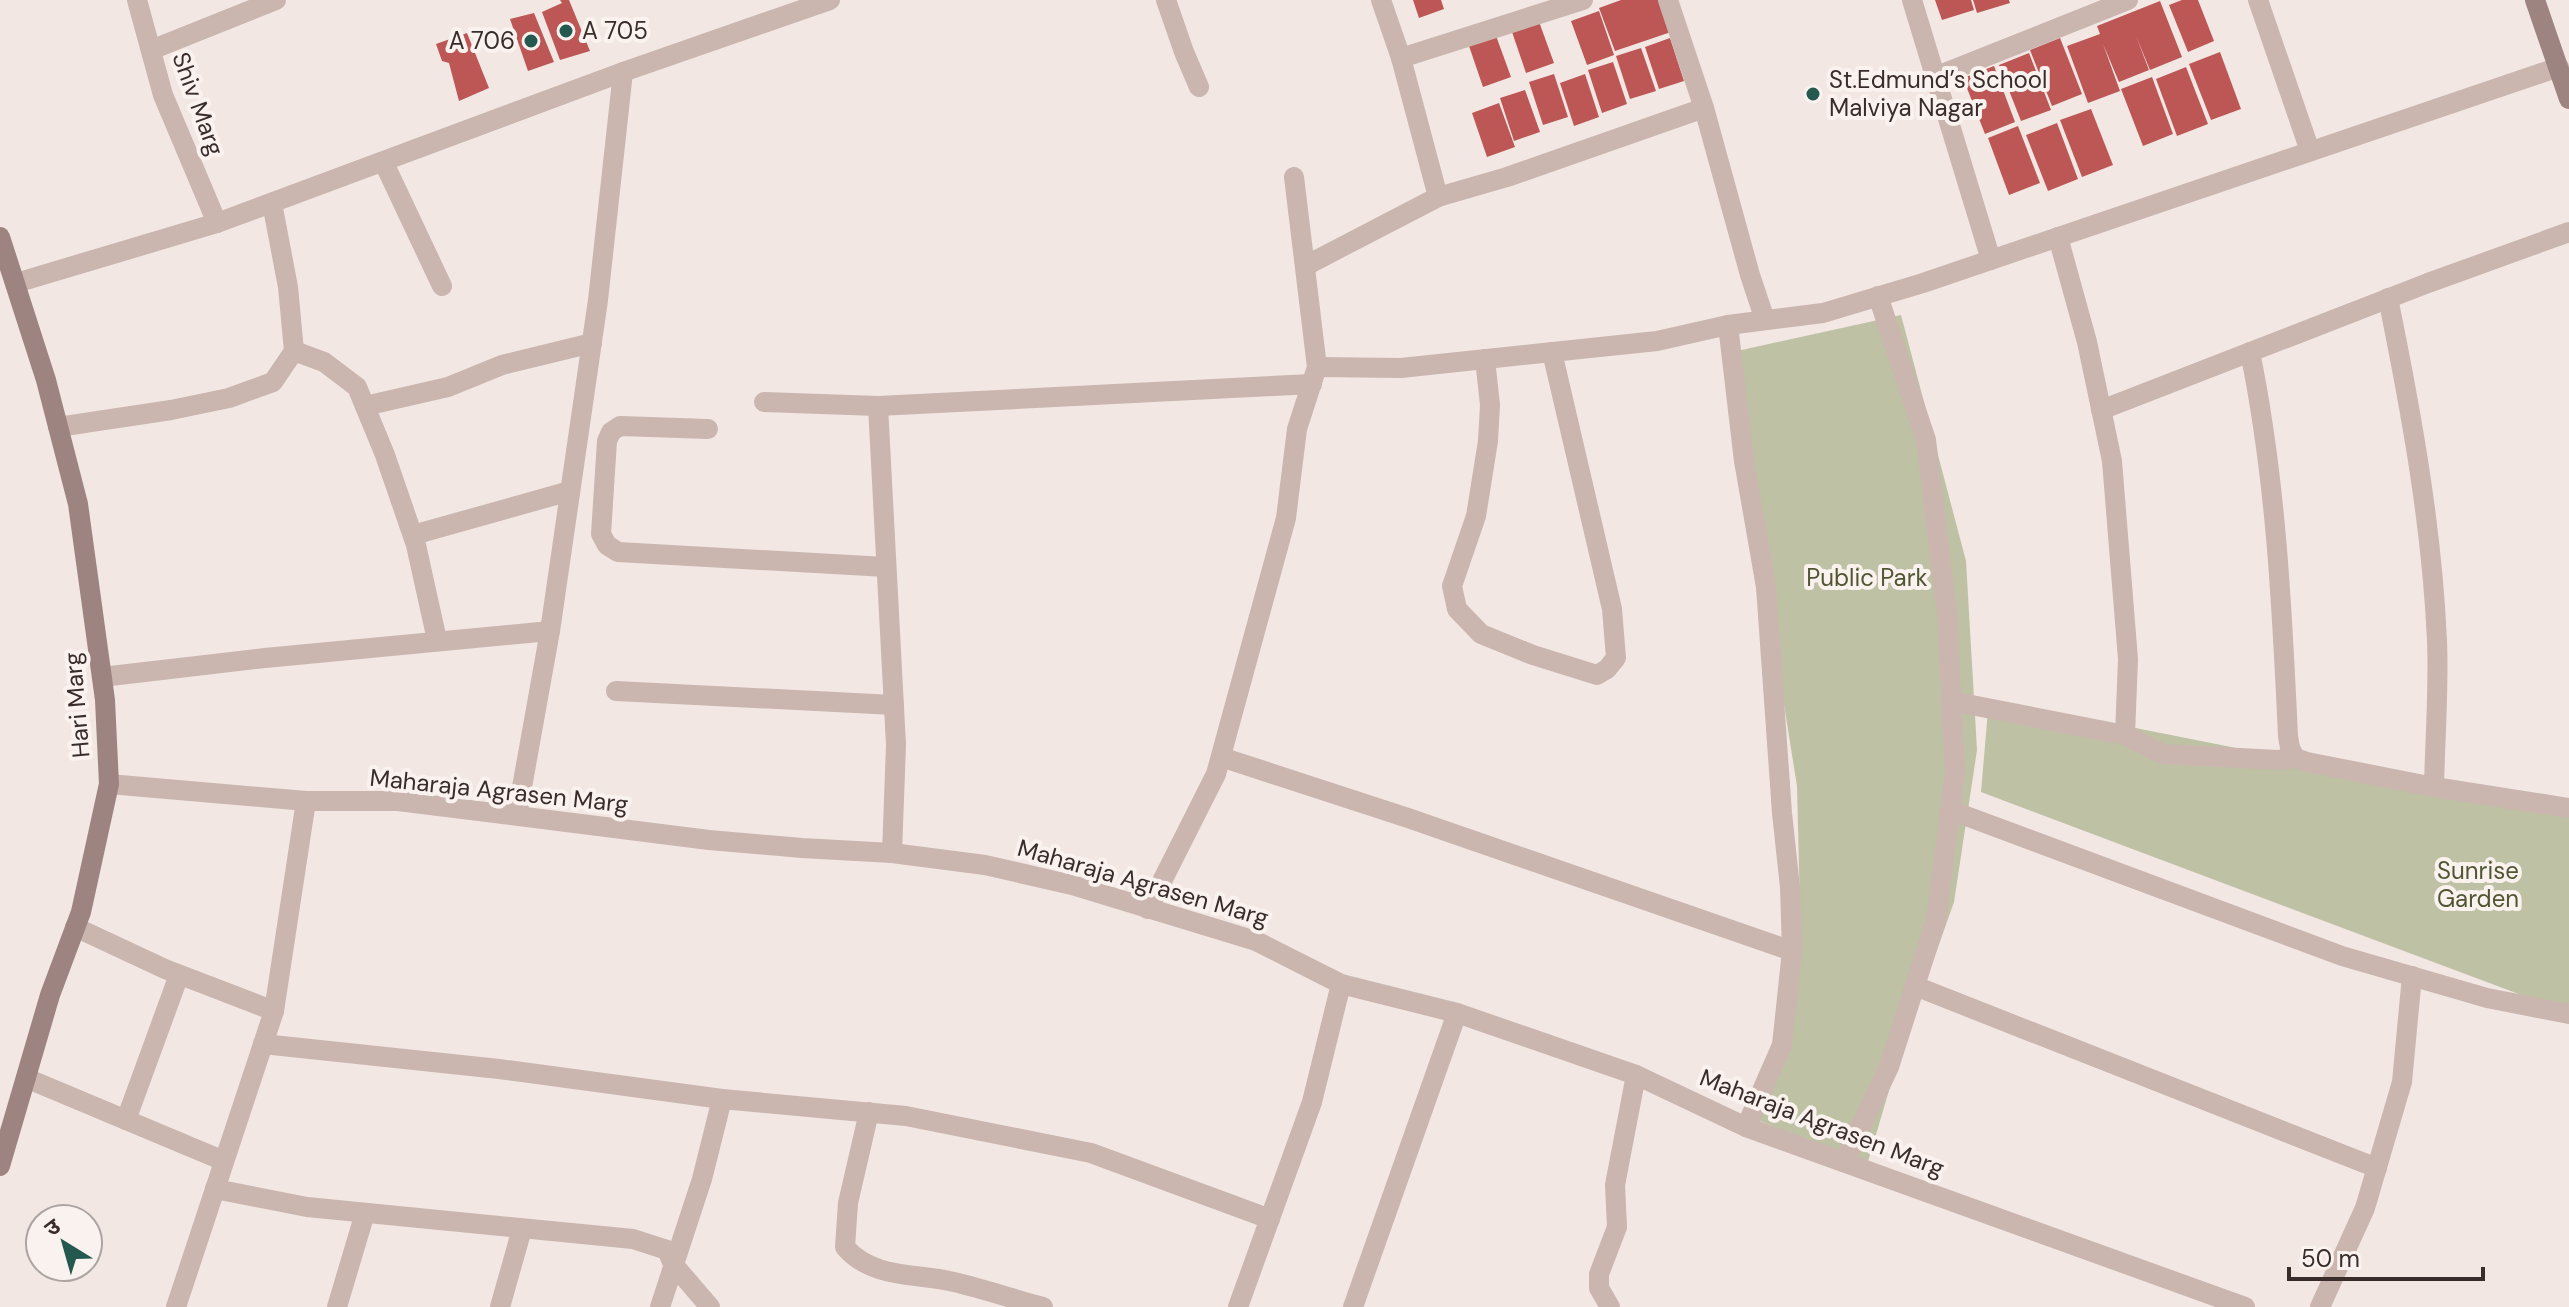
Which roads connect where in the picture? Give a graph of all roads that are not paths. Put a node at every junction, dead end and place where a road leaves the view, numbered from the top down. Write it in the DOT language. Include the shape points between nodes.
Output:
graph roads {
  1 [pos="137,0"];
  2 [pos="276,0"];
  3 [pos="830,0"];
  4 [pos="1166,0"];
  5 [pos="1381,0"];
  6 [pos="1583,0"];
  7 [pos="1668,0"];
  8 [pos="1912,0"];
  9 [pos="2128,0"];
  10 [pos="2258,0"];
  11 [pos="2535,0"];
  12 [pos="151,50"];
  13 [pos="1401,58"];
  14 [pos="2559,67"];
  15 [pos="623,72"];
  16 [pos="1937,76"];
  17 [pos="1199,87"];
  18 [pos="2569,99"];
  19 [pos="1704,108"];
  20 [pos="2310,151"];
  21 [pos="384,163"];
  22 [pos="1294,177"];
  23 [pos="1438,197"];
  24 [pos="272,203"];
  25 [pos="217,223"];
  26 [pos="2569,232"];
  27 [pos="0,237"];
  28 [pos="2058,237"];
  29 [pos="1991,260"];
  30 [pos="1307,265"];
  31 [pos="16,283"];
  32 [pos="442,286"];
  33 [pos="1878,296"];
  34 [pos="2388,298"];
  35 [pos="1765,320"];
  36 [pos="1728,325"];
  37 [pos="592,343"];
  38 [pos="294,351"];
  39 [pos="1552,352"];
  40 [pos="2250,352"];
  41 [pos="1485,359"];
  42 [pos="1315,375"];
  43 [pos="764,402"];
  44 [pos="365,406"];
  45 [pos="878,406"];
  46 [pos="2101,410"];
  47 [pos="58,427"];
  48 [pos="708,429"];
  49 [pos="570,491"];
  50 [pos="413,535"];
  51 [pos="886,567"];
  52 [pos="550,631"];
  53 [pos="437,640"];
  54 [pos="102,677"];
  55 [pos="616,691"];
  56 [pos="1951,701"];
  57 [pos="894,705"];
  58 [pos="2125,735"];
  59 [pos="1221,757"];
  60 [pos="2295,758"];
  61 [pos="109,784"];
  62 [pos="2434,787"];
  63 [pos="306,801"];
  64 [pos="2569,808"];
  65 [pos="1950,810"];
  66 [pos="517,815"];
  67 [pos="892,853"];
  68 [pos="1148,909"];
  69 [pos="75,927"];
  70 [pos="1792,951"];
  71 [pos="179,975"];
  72 [pos="2412,976"];
  73 [pos="1341,984"];
  74 [pos="1915,986"];
  75 [pos="274,1011"];
  76 [pos="1457,1013"];
  77 [pos="2569,1014"];
  78 [pos="263,1044"];
  79 [pos="1636,1075"];
  80 [pos="26,1078"];
  81 [pos="722,1099"];
  82 [pos="869,1112"];
  83 [pos="126,1120"];
  84 [pos="1746,1127"];
  85 [pos="224,1161"];
  86 [pos="1844,1162"];
  87 [pos="0,1166"];
  88 [pos="2377,1168"];
  89 [pos="215,1189"];
  90 [pos="365,1213"];
  91 [pos="1270,1219"];
  92 [pos="522,1229"];
  93 [pos="673,1264"];
  94 [pos="176,1307"];
  95 [pos="337,1307"];
  96 [pos="500,1307"];
  97 [pos="660,1307"];
  98 [pos="710,1307"];
  99 [pos="1043,1307"];
  100 [pos="1238,1307"];
  101 [pos="1353,1307"];
  102 [pos="1610,1307"];
  103 [pos="2245,1307"];
  104 [pos="2320,1307"];
  1 -- 12 [label="street, Shiv Marg"];
  2 -- 12 [label="street"];
  3 -- 15 [label="street"];
  4 -- 17 [label="street"];
  5 -- 13 [label="street"];
  6 -- 13 [label="street"];
  7 -- 19 [label="street"];
  8 -- 16 [label="street"];
  9 -- 16 [label="street"];
  10 -- 20 [label="street"];
  11 -- 14 [label="street"];
  12 -- 25 [label="street, Shiv Marg" via="163,95"];
  13 -- 23 [label="street"];
  14 -- 18 [label="street"];
  14 -- 20 [label="street"];
  15 -- 21 [label="street"];
  15 -- 37 [label="street"];
  16 -- 29 [label="street"];
  19 -- 23 [label="street"];
  19 -- 35 [label="street"];
  20 -- 28 [label="street"];
  21 -- 24 [label="street"];
  21 -- 32 [label="street"];
  22 -- 30 [label="street"];
  23 -- 30 [label="street"];
  24 -- 25 [label="street"];
  24 -- 38 [label="street"];
  25 -- 31 [label="street"];
  26 -- 34 [label="street"];
  27 -- 31 [label="street, Hari Marg"];
  28 -- 29 [label="street"];
  28 -- 46 [label="street"];
  29 -- 33 [label="street"];
  30 -- 42 [label="street"];
  31 -- 47 [label="street, Hari Marg"];
  33 -- 35 [label="street" via="1823,313"];
  33 -- 56 [label="street" via="1926,440 1947,614"];
  34 -- 40 [label="street"];
  34 -- 62 [label="street" via="2413,421 2429,555 2437,642"];
  35 -- 36 [label="street"];
  36 -- 39 [label="street" via="1657,341"];
  36 -- 70 [label="street" via="1766,587"];
  37 -- 44 [label="street"];
  37 -- 49 [label="street"];
  38 -- 44 [label="street" via="324,362 357,387"];
  38 -- 47 [label="street" via="273,382 229,398"];
  39 -- 41 [label="street"];
  39 -- 41 [label="street" via="1612,609 1616,658 1597,675 1481,634 1457,609 1452,586 1476,516 1488,441"];
  40 -- 46 [label="street"];
  40 -- 60 [label="street" via="2277,536 2288,736"];
  41 -- 42 [label="street"];
  42 -- 45 [label="street"];
  42 -- 59 [label="street" via="1297,429 1286,518"];
  43 -- 45 [label="street"];
  44 -- 50 [label="street"];
  45 -- 51 [label="street"];
  46 -- 58 [label="street" via="2112,461 2128,659"];
  47 -- 54 [label="street, Hari Marg" via="78,504"];
  48 -- 51 [label="street" via="620,426 611,432 601,534 607,545 618,552"];
  49 -- 50 [label="street"];
  49 -- 52 [label="street"];
  50 -- 53 [label="street"];
  51 -- 57 [label="street"];
  52 -- 53 [label="street"];
  52 -- 66 [label="street"];
  53 -- 54 [label="street"];
  54 -- 61 [label="street, Hari Marg"];
  55 -- 57 [label="street"];
  56 -- 58 [label="street"];
  56 -- 65 [label="street" via="1955,773"];
  57 -- 67 [label="street"];
  58 -- 60 [label="street" via="2162,754"];
  59 -- 68 [label="street"];
  59 -- 70 [label="street"];
  60 -- 62 [label="street"];
  61 -- 63 [label="street, Maharaja Agrasen Marg"];
  61 -- 69 [label="street, Hari Marg"];
  62 -- 64 [label="street"];
  63 -- 66 [label="street, Maharaja Agrasen Marg" via="398,801"];
  63 -- 75 [label="street"];
  65 -- 72 [label="street" via="2342,956"];
  65 -- 74 [label="street" via="1936,920"];
  66 -- 67 [label="street, Maharaja Agrasen Marg" via="709,840"];
  67 -- 68 [label="street, Maharaja Agrasen Marg" via="985,865"];
  68 -- 73 [label="street, Maharaja Agrasen Marg" via="1256,941"];
  69 -- 71 [label="street"];
  69 -- 80 [label="street, Hari Marg"];
  70 -- 84 [label="street" via="1782,1045"];
  71 -- 75 [label="street"];
  71 -- 83 [label="street"];
  72 -- 77 [label="street"];
  72 -- 88 [label="street" via="2402,1082"];
  73 -- 76 [label="street, Maharaja Agrasen Marg"];
  73 -- 91 [label="street" via="1312,1102"];
  74 -- 86 [label="street" via="1889,1067"];
  74 -- 88 [label="street"];
  75 -- 78 [label="street"];
  76 -- 79 [label="street, Maharaja Agrasen Marg"];
  76 -- 101 [label="street"];
  78 -- 81 [label="street"];
  78 -- 85 [label="street"];
  79 -- 84 [label="street, Maharaja Agrasen Marg"];
  79 -- 102 [label="street" via="1615,1185 1617,1227 1599,1274 1599,1288"];
  80 -- 83 [label="street"];
  80 -- 87 [label="street, Hari Marg"];
  81 -- 82 [label="street"];
  81 -- 93 [label="street"];
  82 -- 91 [label="street" via="1091,1153"];
  82 -- 99 [label="street" via="848,1203 845,1247 856,1259 885,1272 952,1282"];
  83 -- 85 [label="street"];
  84 -- 86 [label="street, Maharaja Agrasen Marg"];
  85 -- 89 [label="street"];
  86 -- 103 [label="street, Maharaja Agrasen Marg"];
  88 -- 104 [label="street" via="2365,1208"];
  89 -- 90 [label="street"];
  89 -- 94 [label="street"];
  90 -- 92 [label="street"];
  90 -- 95 [label="street"];
  91 -- 100 [label="street"];
  92 -- 93 [label="street" via="633,1239 667,1250"];
  92 -- 96 [label="street"];
  93 -- 97 [label="street"];
  93 -- 98 [label="street"];
}
